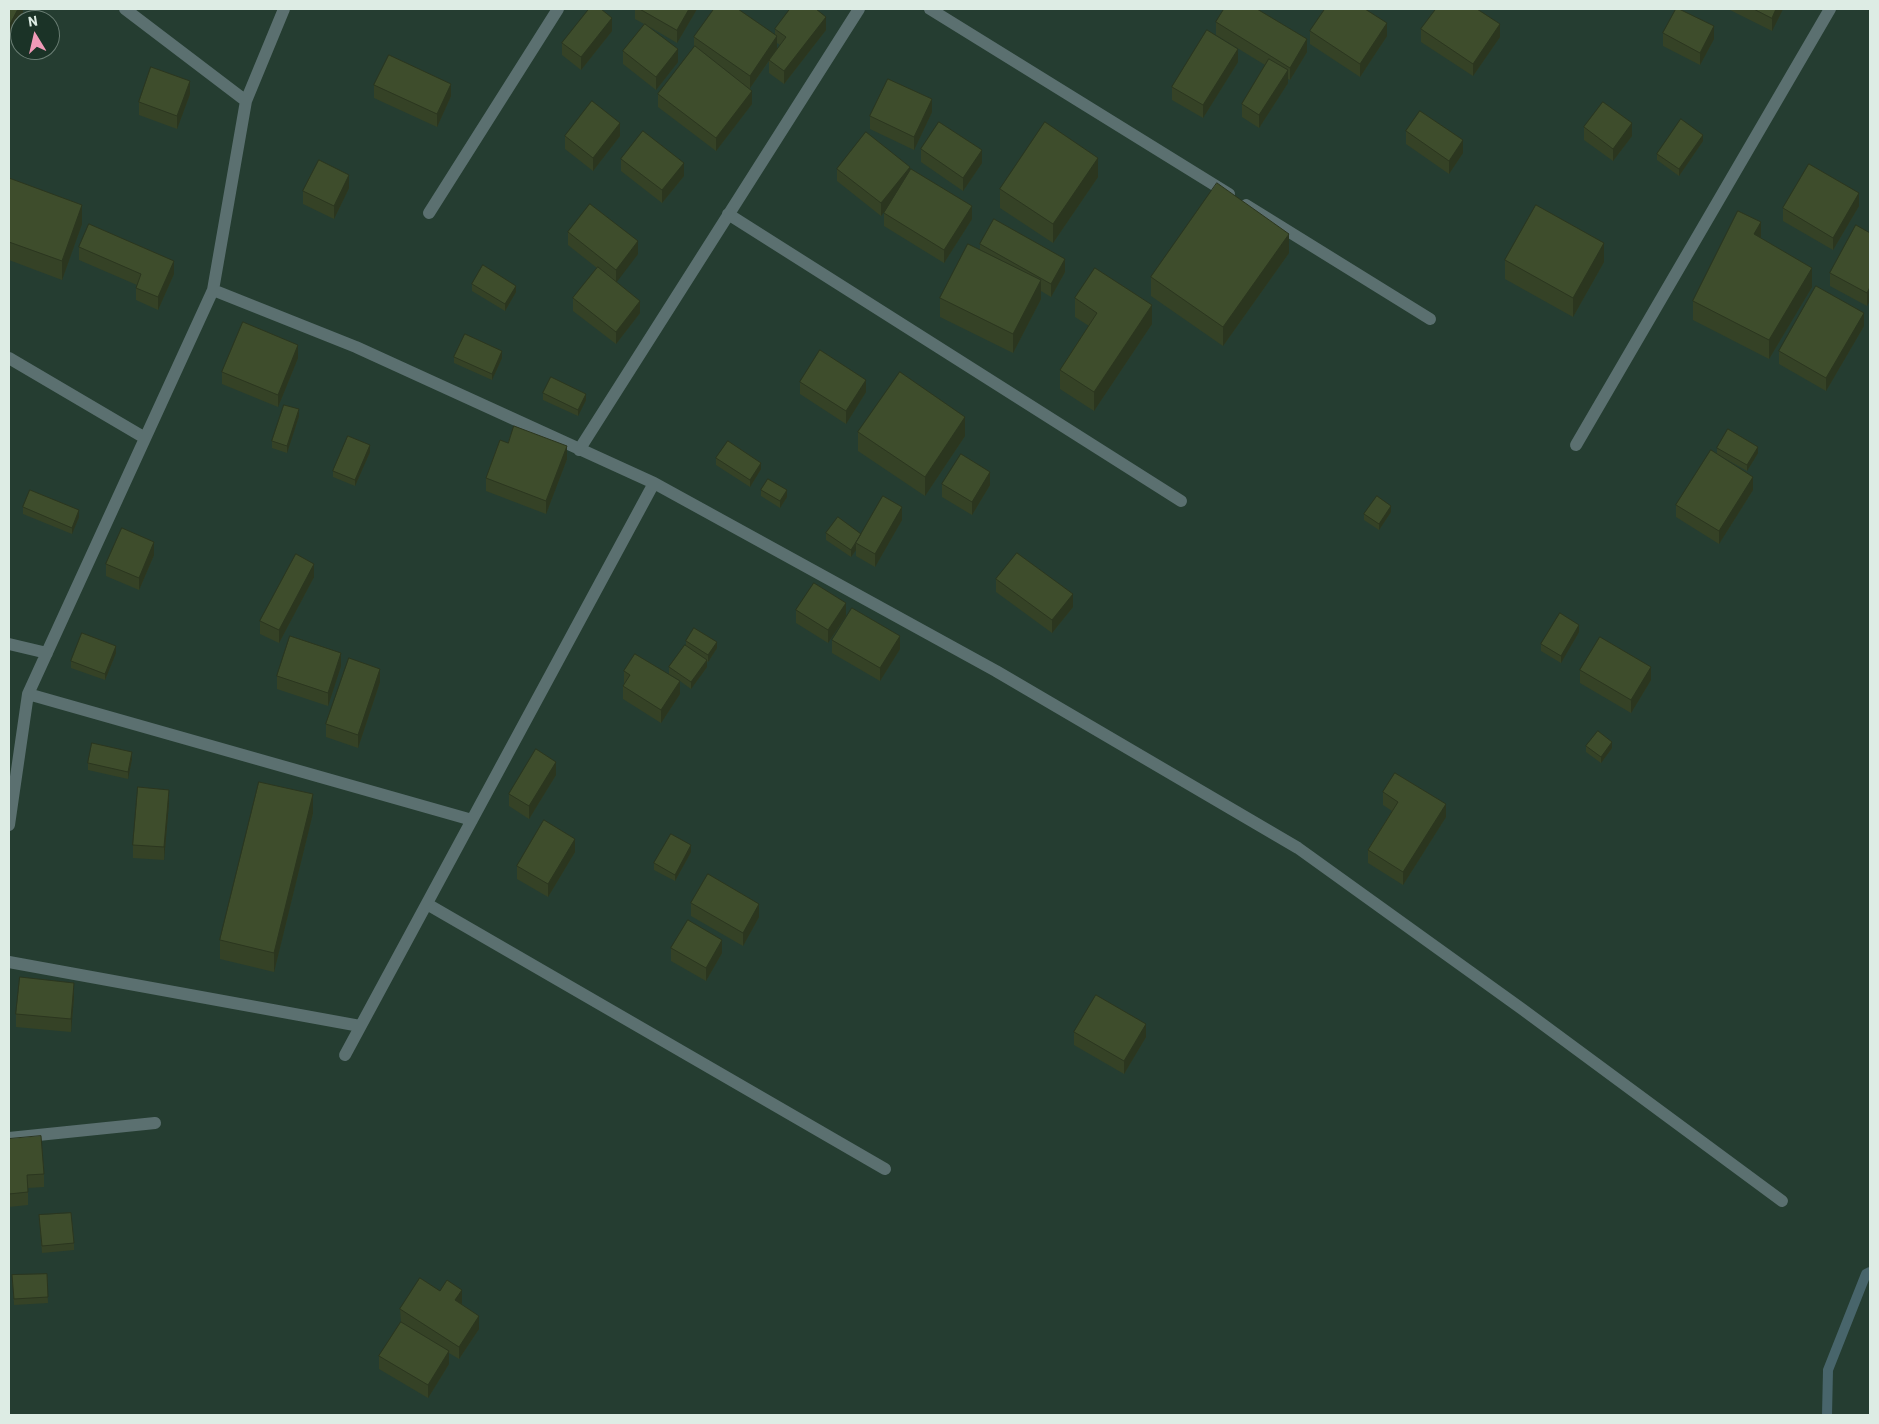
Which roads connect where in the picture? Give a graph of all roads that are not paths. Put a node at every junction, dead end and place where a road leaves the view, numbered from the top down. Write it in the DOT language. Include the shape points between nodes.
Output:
graph roads {
  1 [pos="125,9"];
  2 [pos="284,9"];
  3 [pos="558,9"];
  4 [pos="859,9"];
  5 [pos="930,9"];
  6 [pos="1830,9"];
  7 [pos="246,101"];
  8 [pos="428,213"];
  9 [pos="728,214"];
  10 [pos="213,290"];
  11 [pos="1430,319"];
  12 [pos="9,358"];
  13 [pos="145,438"];
  14 [pos="1576,445"];
  15 [pos="579,450"];
  16 [pos="654,483"];
  17 [pos="1181,501"];
  18 [pos="9,644"];
  19 [pos="47,653"];
  20 [pos="28,694"];
  21 [pos="472,820"];
  22 [pos="9,825"];
  23 [pos="427,904"];
  24 [pos="9,962"];
  25 [pos="360,1026"];
  26 [pos="345,1054"];
  27 [pos="155,1124"];
  28 [pos="9,1138"];
  29 [pos="885,1169"];
  30 [pos="1782,1201"];
  1 -- 7 [label="street"];
  2 -- 7 [label="street"];
  3 -- 8 [label="street"];
  4 -- 9 [label="street"];
  5 -- 11 [label="street"];
  6 -- 14 [label="street"];
  7 -- 10 [label="street"];
  9 -- 15 [label="street"];
  9 -- 17 [label="street"];
  10 -- 13 [label="street"];
  10 -- 15 [label="street" via="356,347"];
  12 -- 13 [label="street"];
  13 -- 19 [label="street"];
  15 -- 16 [label="street"];
  16 -- 21 [label="street"];
  16 -- 30 [label="street" via="996,671 1298,848"];
  18 -- 19 [label="street"];
  19 -- 20 [label="street"];
  20 -- 21 [label="street"];
  20 -- 22 [label="street"];
  21 -- 23 [label="street"];
  23 -- 25 [label="street"];
  23 -- 29 [label="street"];
  24 -- 25 [label="street"];
  25 -- 26 [label="street"];
  27 -- 28 [label="street"];
}
